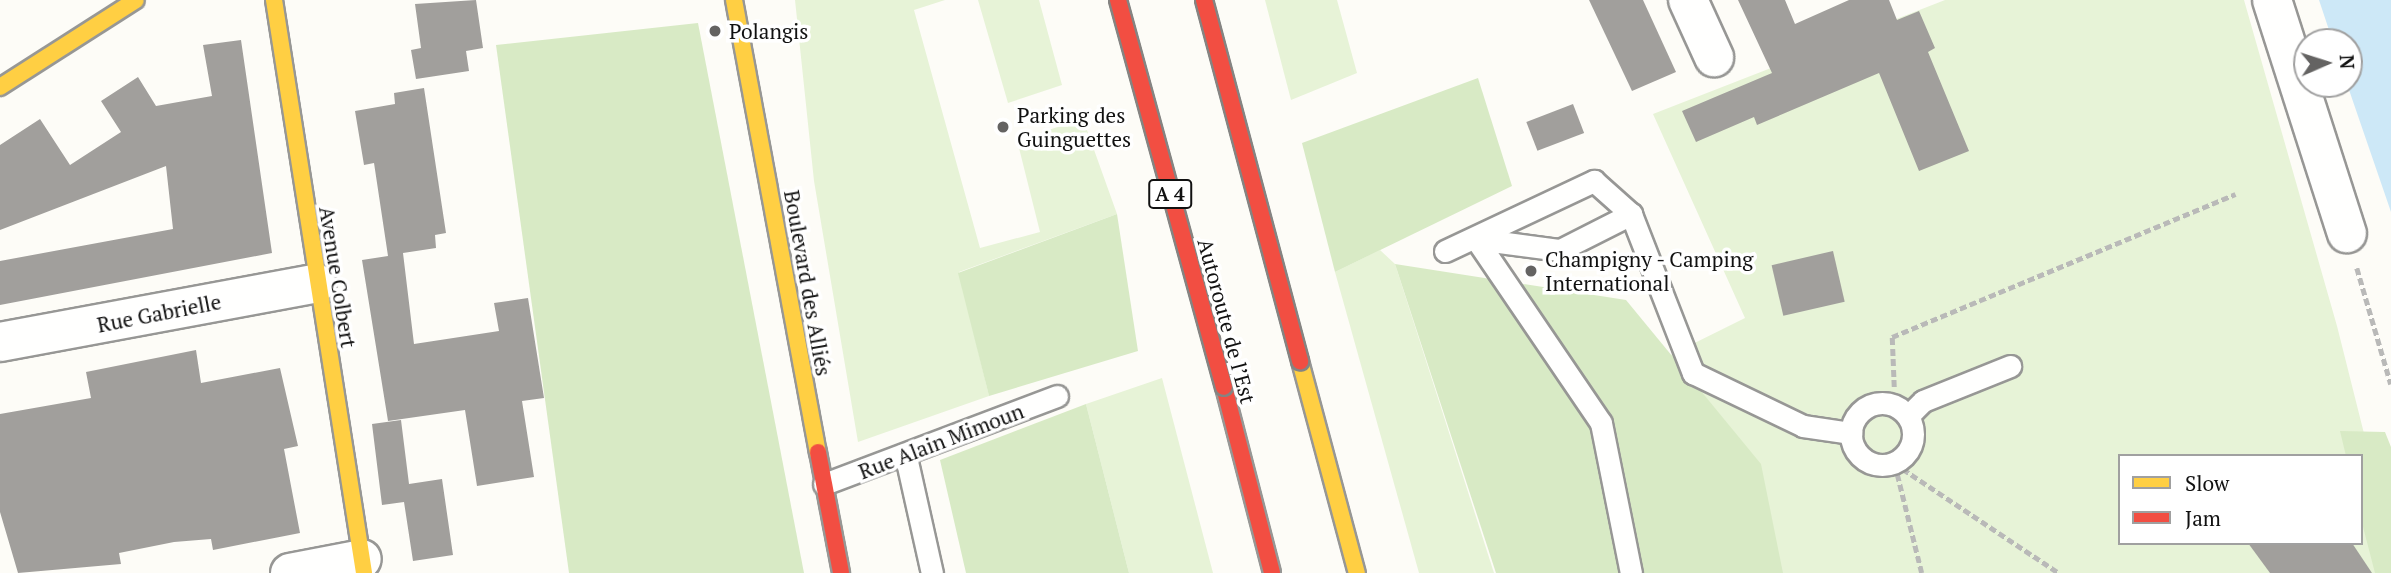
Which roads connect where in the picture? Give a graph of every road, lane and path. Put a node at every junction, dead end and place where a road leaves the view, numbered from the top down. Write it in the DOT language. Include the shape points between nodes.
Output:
graph roads {
  1 [pos="136,0"];
  2 [pos="274,0"];
  3 [pos="734,0"];
  4 [pos="1118,0"];
  5 [pos="1204,0"];
  6 [pos="1688,0"];
  7 [pos="2272,0"];
  8 [pos="1714,57"];
  9 [pos="0,88"];
  10 [pos="2235,194"];
  11 [pos="1631,214"];
  12 [pos="2347,233"];
  13 [pos="1476,239"];
  14 [pos="1446,251"];
  15 [pos="317,283"];
  16 [pos="0,342"];
  17 [pos="2010,366"];
  18 [pos="2391,384"];
  19 [pos="1057,396"];
  20 [pos="1900,411"];
  21 [pos="1851,433"];
  22 [pos="906,457"];
  23 [pos="1895,463"];
  24 [pos="824,484"];
  25 [pos="363,566"];
  26 [pos="290,573"];
  27 [pos="841,573"];
  28 [pos="932,573"];
  29 [pos="1272,573"];
  30 [pos="1357,573"];
  31 [pos="1631,573"];
  32 [pos="1922,573"];
  33 [pos="2059,573"];
  1 -- 9 [label="main road"];
  2 -- 15 [label="main road, Avenue Colbert"];
  3 -- 24 [label="main road, Boulevard des Alliés"];
  4 -- 29 [label="main road, Autoroute de l’Est / A 4, bridge"];
  5 -- 30 [label="main road, bridge"];
  6 -- 8 [label="street"];
  7 -- 12 [label="street"];
  10 -- 20 [label="path" via="1892,337"];
  11 -- 13 [label="lane" via="1560,250"];
  11 -- 13 [label="lane" via="1594,181"];
  11 -- 21 [label="lane" via="1693,373 1803,426"];
  12 -- 18 [label="path"];
  13 -- 14 [label="lane"];
  13 -- 31 [label="lane" via="1601,423"];
  15 -- 16 [label="street, Rue Gabrielle"];
  15 -- 25 [label="main road, Avenue Colbert"];
  17 -- 20 [label="lane"];
  19 -- 22 [label="lane, Rue Alain Mimoun"];
  20 -- 21 [label="lane" via="1868,407"];
  20 -- 23 [label="lane" via="1912,442"];
  21 -- 23 [label="lane" via="1861,458"];
  22 -- 24 [label="lane, Rue Alain Mimoun"];
  22 -- 28 [label="lane"];
  23 -- 32 [label="path"];
  23 -- 33 [label="path"];
  24 -- 27 [label="main road, Boulevard des Alliés"];
  25 -- 26 [label="street"];
}
